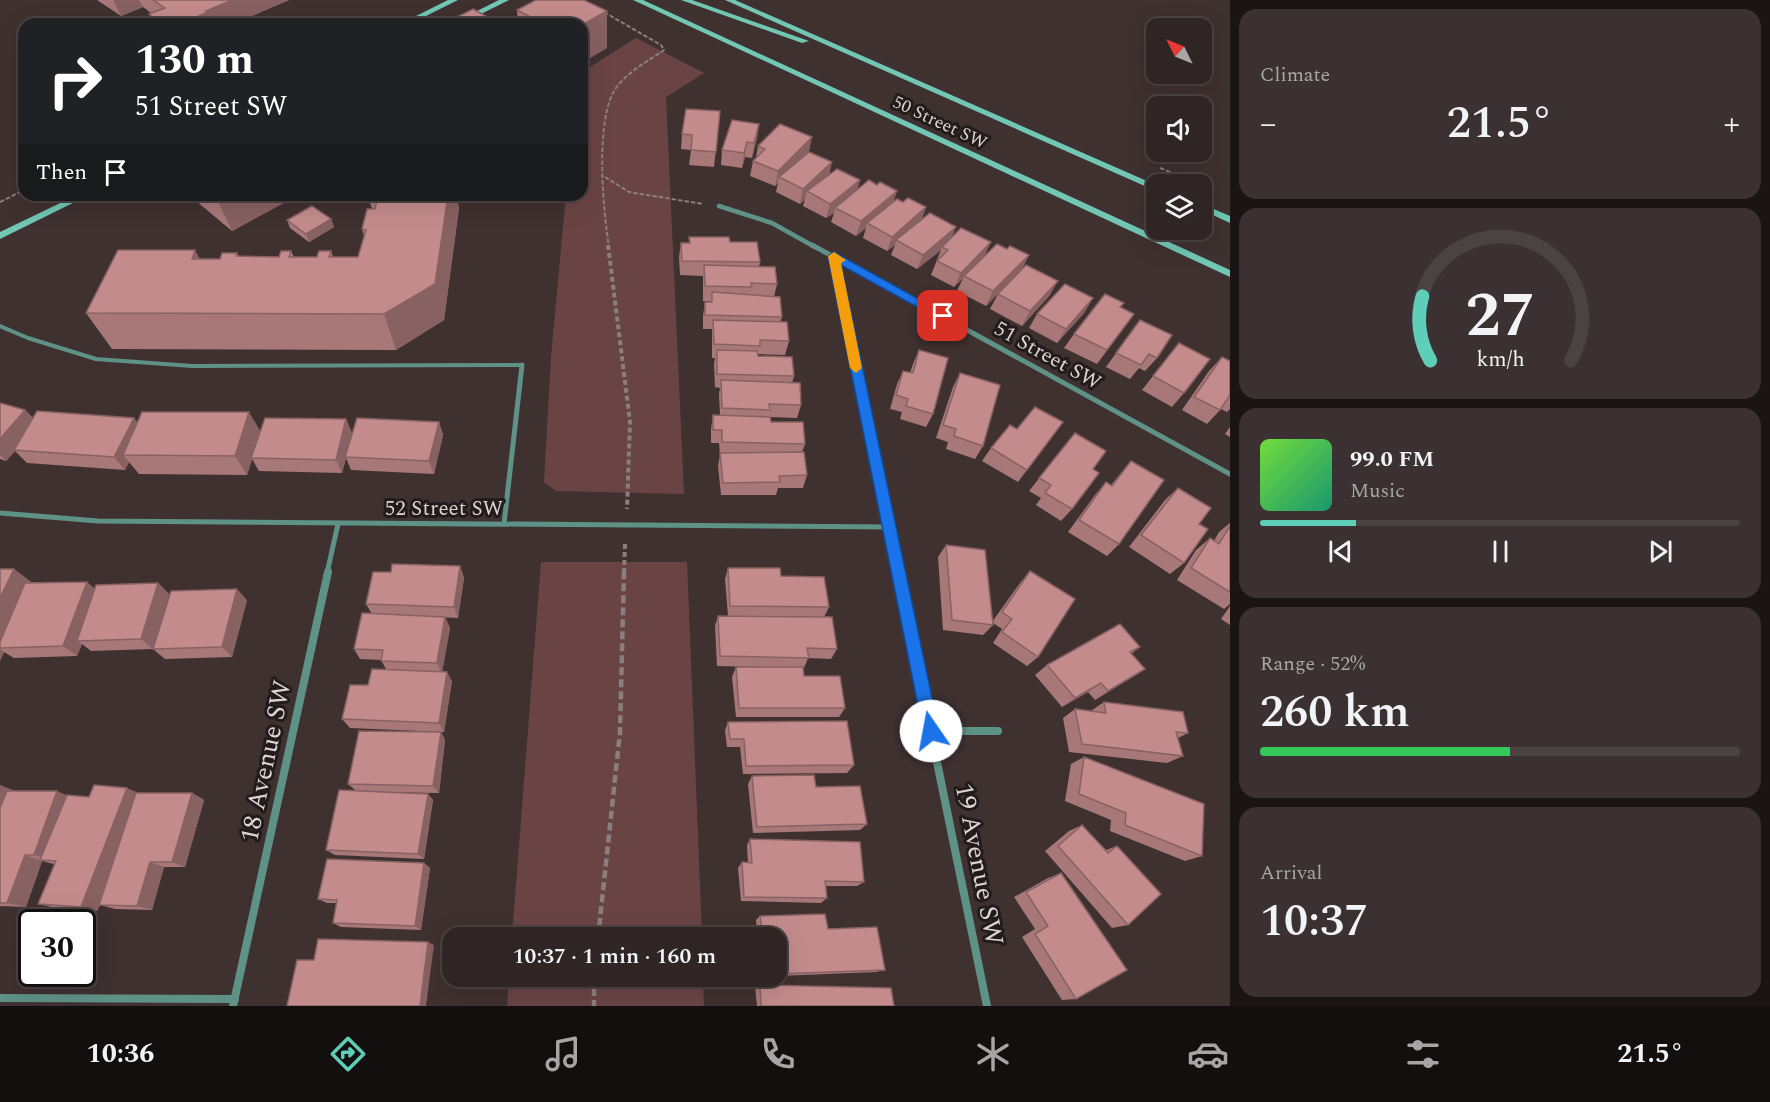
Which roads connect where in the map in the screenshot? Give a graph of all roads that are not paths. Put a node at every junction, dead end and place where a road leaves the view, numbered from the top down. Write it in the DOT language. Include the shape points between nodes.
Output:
graph roads {
  1 [pos="454,0"];
  2 [pos="505,0"];
  3 [pos="637,0"];
  4 [pos="685,0"];
  5 [pos="729,0"];
  6 [pos="416,18"];
  7 [pos="468,18"];
  8 [pos="888,69"];
  9 [pos="1146,184"];
  10 [pos="72,201"];
  11 [pos="719,206"];
  12 [pos="1212,212"];
  13 [pos="1230,220"];
  14 [pos="0,236"];
  15 [pos="834,256"];
  16 [pos="1230,274"];
  17 [pos="0,326"];
  18 [pos="522,365"];
  19 [pos="1230,474"];
  20 [pos="0,513"];
  21 [pos="338,524"];
  22 [pos="504,524"];
  23 [pos="889,527"];
  24 [pos="931,731"];
  25 [pos="998,731"];
  26 [pos="0,998"];
  27 [pos="234,1003"];
  28 [pos="987,1006"];
  1 -- 6 [label="main road"];
  2 -- 7 [label="main road"];
  3 -- 16 [label="main road, 50 Street SW"];
  4 -- 8 [label="main road"];
  5 -- 8 [label="main road, 50 Street SW"];
  8 -- 9 [label="main road, 50 Street SW"];
  10 -- 14 [label="main road"];
  11 -- 15 [label="street, 51 Street SW" via="772,223"];
  12 -- 13 [label="main road"];
  15 -- 19 [label="street, 51 Street SW"];
  15 -- 23 [label="street, 19 Avenue SW"];
  17 -- 18 [label="lane" via="96,359 192,366"];
  18 -- 22 [label="street"];
  20 -- 21 [label="street, 52 Street SW" via="98,521"];
  21 -- 22 [label="street, 52 Street SW"];
  21 -- 27 [label="street, 18 Avenue SW"];
  22 -- 23 [label="street, 52 Street SW"];
  23 -- 24 [label="street, 19 Avenue SW"];
  24 -- 25 [label="street"];
  24 -- 28 [label="street, 19 Avenue SW"];
  26 -- 27 [label="street"];
}
